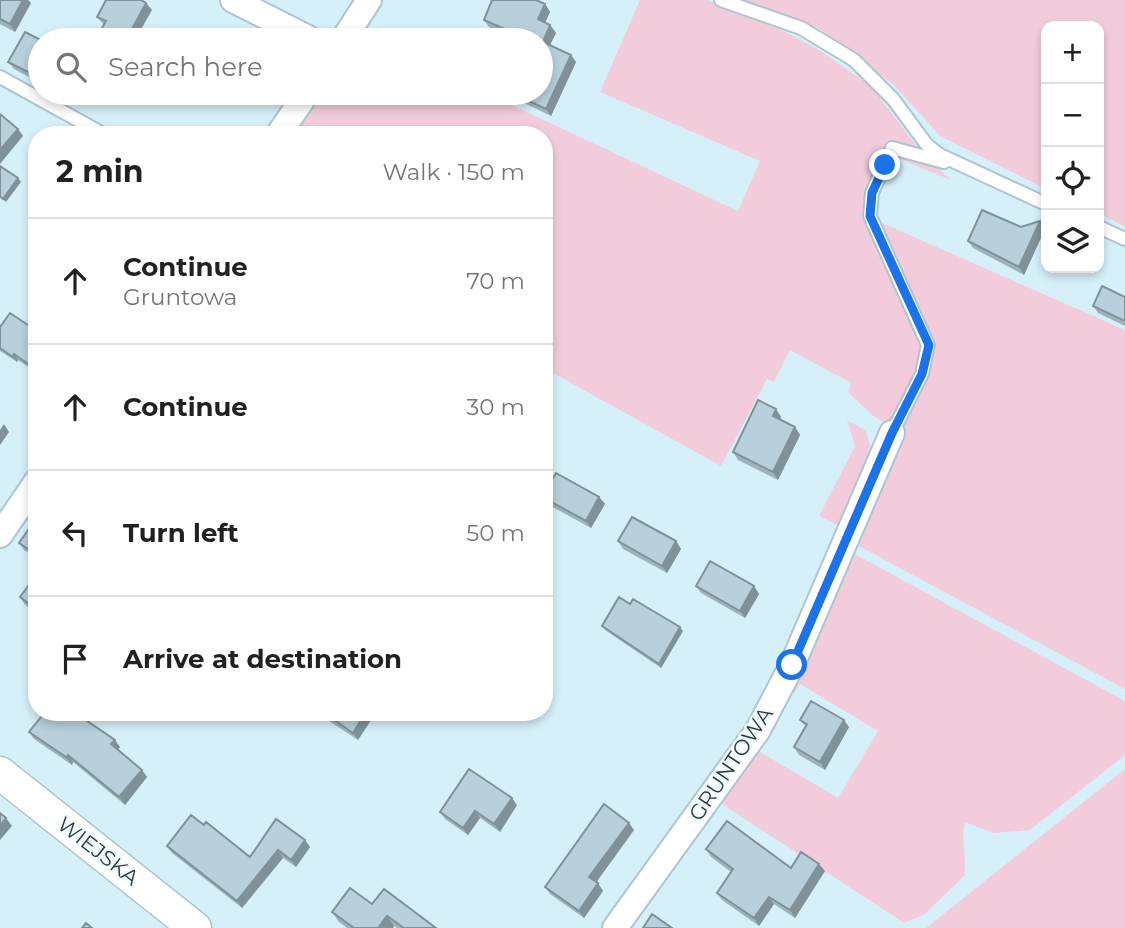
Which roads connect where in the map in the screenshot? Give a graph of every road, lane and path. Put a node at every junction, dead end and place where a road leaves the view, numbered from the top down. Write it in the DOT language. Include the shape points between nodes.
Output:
graph roads {
  1 [pos="233,0"];
  2 [pos="369,0"];
  3 [pos="721,0"];
  4 [pos="288,28"];
  5 [pos="351,28"];
  6 [pos="0,77"];
  7 [pos="28,92"];
  8 [pos="51,105"];
  9 [pos="299,105"];
  10 [pos="89,126"];
  11 [pos="284,126"];
  12 [pos="961,167"];
  13 [pos="1041,202"];
  14 [pos="1104,229"];
  15 [pos="1125,239"];
  16 [pos="892,433"];
  17 [pos="28,494"];
  18 [pos="0,535"];
  19 [pos="0,774"];
  20 [pos="195,928"];
  21 [pos="615,928"];
  1 -- 4 [label="street"];
  2 -- 5 [label="street"];
  3 -- 12 [label="lane" via="801,28 854,60 893,99 927,145"];
  6 -- 7 [label="lane"];
  8 -- 10 [label="lane"];
  9 -- 11 [label="street"];
  12 -- 13 [label="lane"];
  12 -- 16 [label="lane" via="892,148 872,193 870,216 929,345 922,374"];
  14 -- 15 [label="lane"];
  16 -- 21 [label="street, GRUNTOWA" via="792,665 758,730"];
  17 -- 18 [label="street"];
  19 -- 20 [label="street, WIEJSKA"];
}
